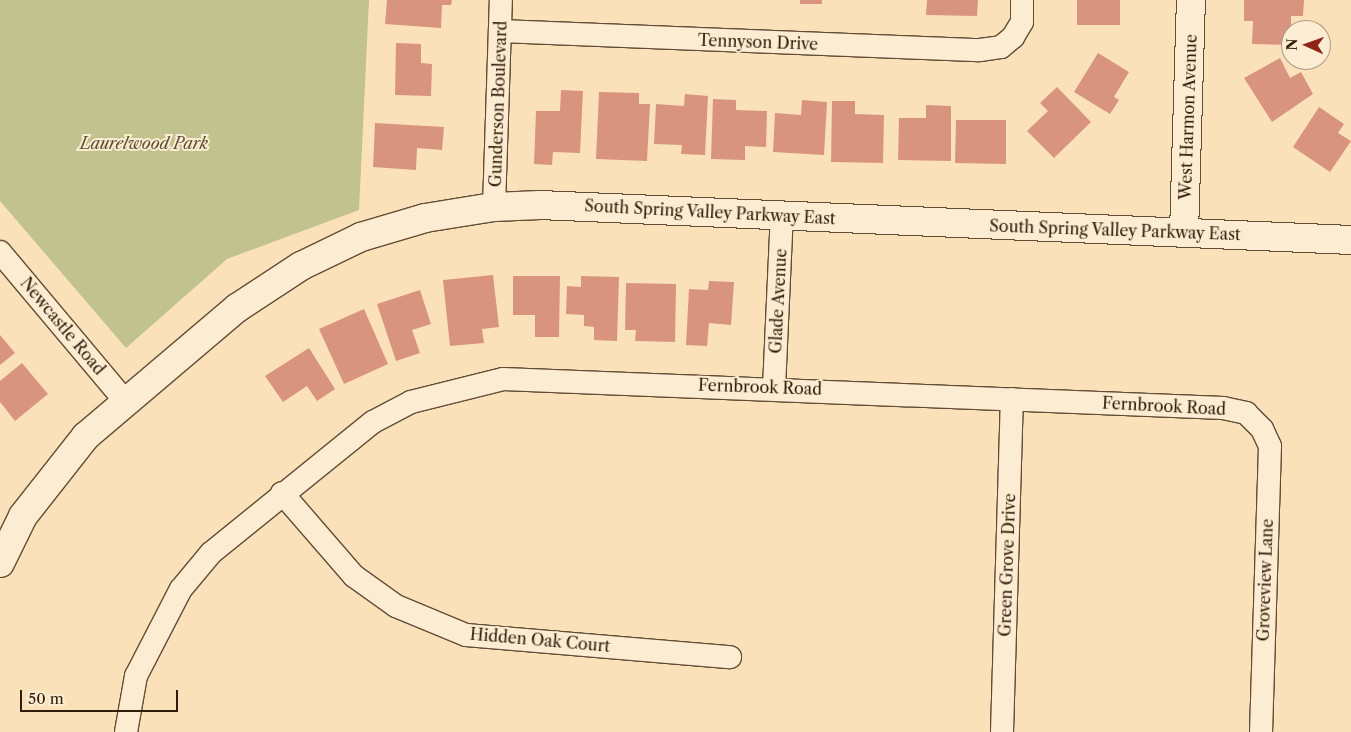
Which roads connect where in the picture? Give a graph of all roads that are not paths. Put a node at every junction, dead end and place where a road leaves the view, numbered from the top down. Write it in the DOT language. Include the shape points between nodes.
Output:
graph roads {
  1 [pos="501,0"];
  2 [pos="1022,0"];
  3 [pos="1192,0"];
  4 [pos="500,31"];
  5 [pos="494,207"];
  6 [pos="782,215"];
  7 [pos="1184,233"];
  8 [pos="1351,240"];
  9 [pos="0,252"];
  10 [pos="774,388"];
  11 [pos="1012,398"];
  12 [pos="125,401"];
  13 [pos="1262,429"];
  14 [pos="282,493"];
  15 [pos="0,563"];
  16 [pos="730,658"];
  17 [pos="126,732"];
  18 [pos="1002,732"];
  19 [pos="1261,732"];
  1 -- 4 [label="street, Gunderson Boulevard"];
  2 -- 4 [label="street, Tennyson Drive" via="1022,22 1013,37 1001,47 980,50"];
  3 -- 7 [label="street, West Harmon Avenue"];
  4 -- 5 [label="street, Gunderson Boulevard"];
  5 -- 6 [label="street, South Spring Valley Parkway East" via="540,205"];
  5 -- 12 [label="street, South Spring Valley Parkway East" via="407,223 361,237 301,266 237,308"];
  6 -- 7 [label="street, South Spring Valley Parkway East"];
  6 -- 10 [label="street, Glade Avenue"];
  7 -- 8 [label="street, South Spring Valley Parkway East"];
  9 -- 12 [label="street, Newcastle Road"];
  10 -- 11 [label="street, Fernbrook Road"];
  10 -- 14 [label="street, Fernbrook Road" via="503,379 410,402 373,422"];
  11 -- 13 [label="street, Fernbrook Road" via="1222,408 1246,413"];
  11 -- 18 [label="street, Green Grove Drive"];
  12 -- 15 [label="street, South Spring Valley Parkway East" via="86,436 23,516"];
  13 -- 19 [label="street, Groveview Lane" via="1270,446"];
  14 -- 16 [label="street, Hidden Oak Court" via="354,576 396,606 466,635"];
  14 -- 17 [label="street, Fernbrook Road" via="211,553 181,589 136,676"];
}
